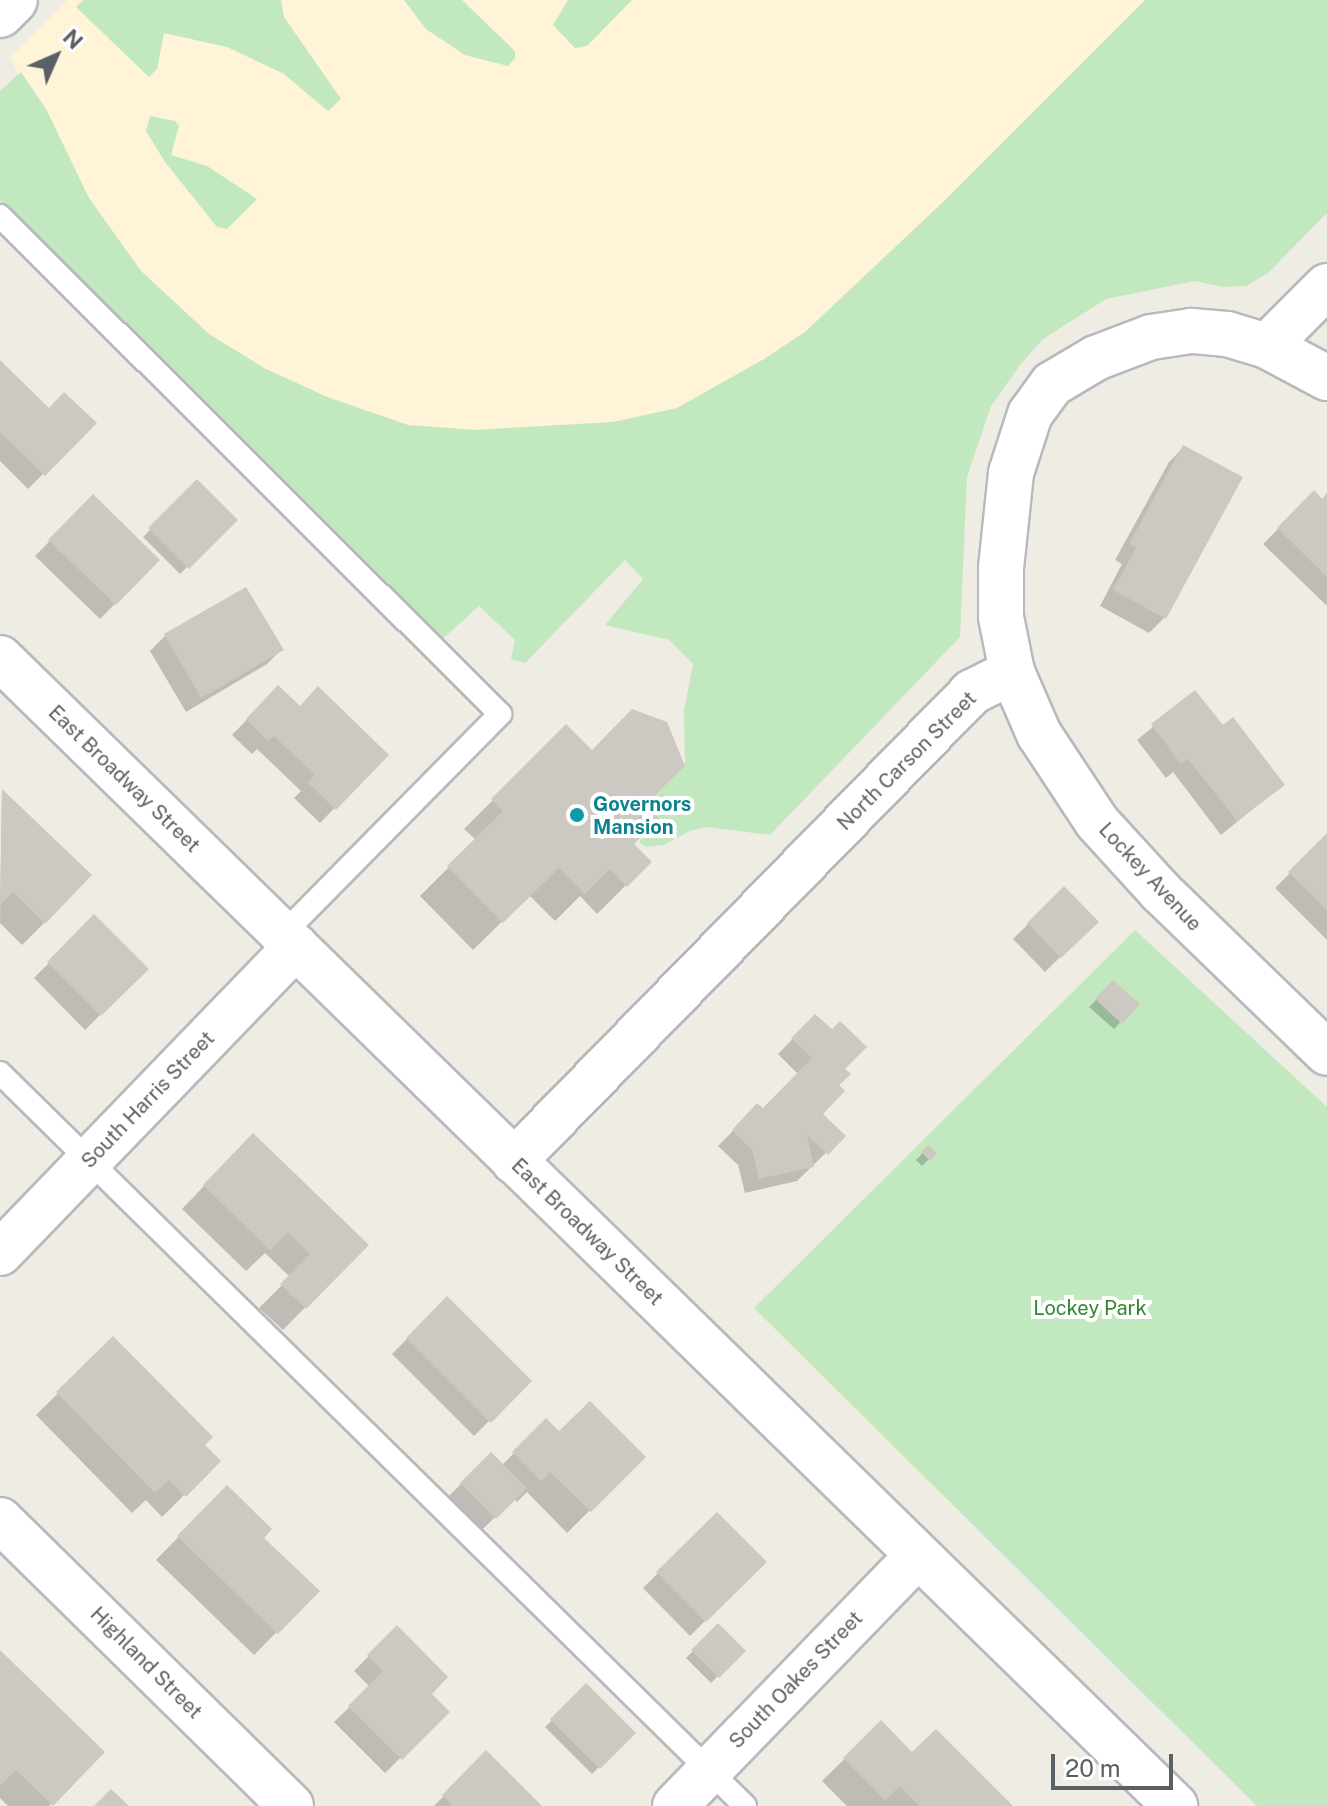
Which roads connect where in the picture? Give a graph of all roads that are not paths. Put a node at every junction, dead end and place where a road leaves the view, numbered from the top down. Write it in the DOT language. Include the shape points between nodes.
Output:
graph roads {
  1 [pos="15,0"];
  2 [pos="0,15"];
  3 [pos="0,216"];
  4 [pos="1327,286"];
  5 [pos="1267,346"];
  6 [pos="1327,378"];
  7 [pos="0,658"];
  8 [pos="1012,672"];
  9 [pos="289,940"];
  10 [pos="1327,1053"];
  11 [pos="0,1073"];
  12 [pos="89,1161"];
  13 [pos="514,1161"];
  14 [pos="0,1253"];
  15 [pos="0,1520"];
  16 [pos="918,1555"];
  17 [pos="709,1770"];
  18 [pos="291,1806"];
  19 [pos="675,1806"];
  20 [pos="745,1806"];
  21 [pos="1175,1806"];
  1 -- 2 [label="street"];
  3 -- 9 [label="lane" via="500,714"];
  4 -- 5 [label="street"];
  5 -- 6 [label="street"];
  5 -- 8 [label="street" via="1227,334 1191,331 1151,337 1096,358 1052,384 1030,414 1011,473 1001,617"];
  7 -- 9 [label="street, East Broadway Street"];
  8 -- 10 [label="street, Lockey Avenue" via="1039,734 1097,822 1161,892"];
  8 -- 13 [label="street, North Carson Street" via="972,692"];
  9 -- 12 [label="street, South Harris Street"];
  9 -- 13 [label="street, East Broadway Street"];
  11 -- 12 [label="lane"];
  12 -- 14 [label="street, South Harris Street"];
  12 -- 17 [label="lane"];
  13 -- 16 [label="street, East Broadway Street"];
  15 -- 18 [label="street, Highland Street"];
  16 -- 17 [label="street, South Oakes Street"];
  16 -- 21 [label="street, East Broadway Street"];
  17 -- 19 [label="street, South Oakes Street"];
  17 -- 20 [label="lane"];
}
